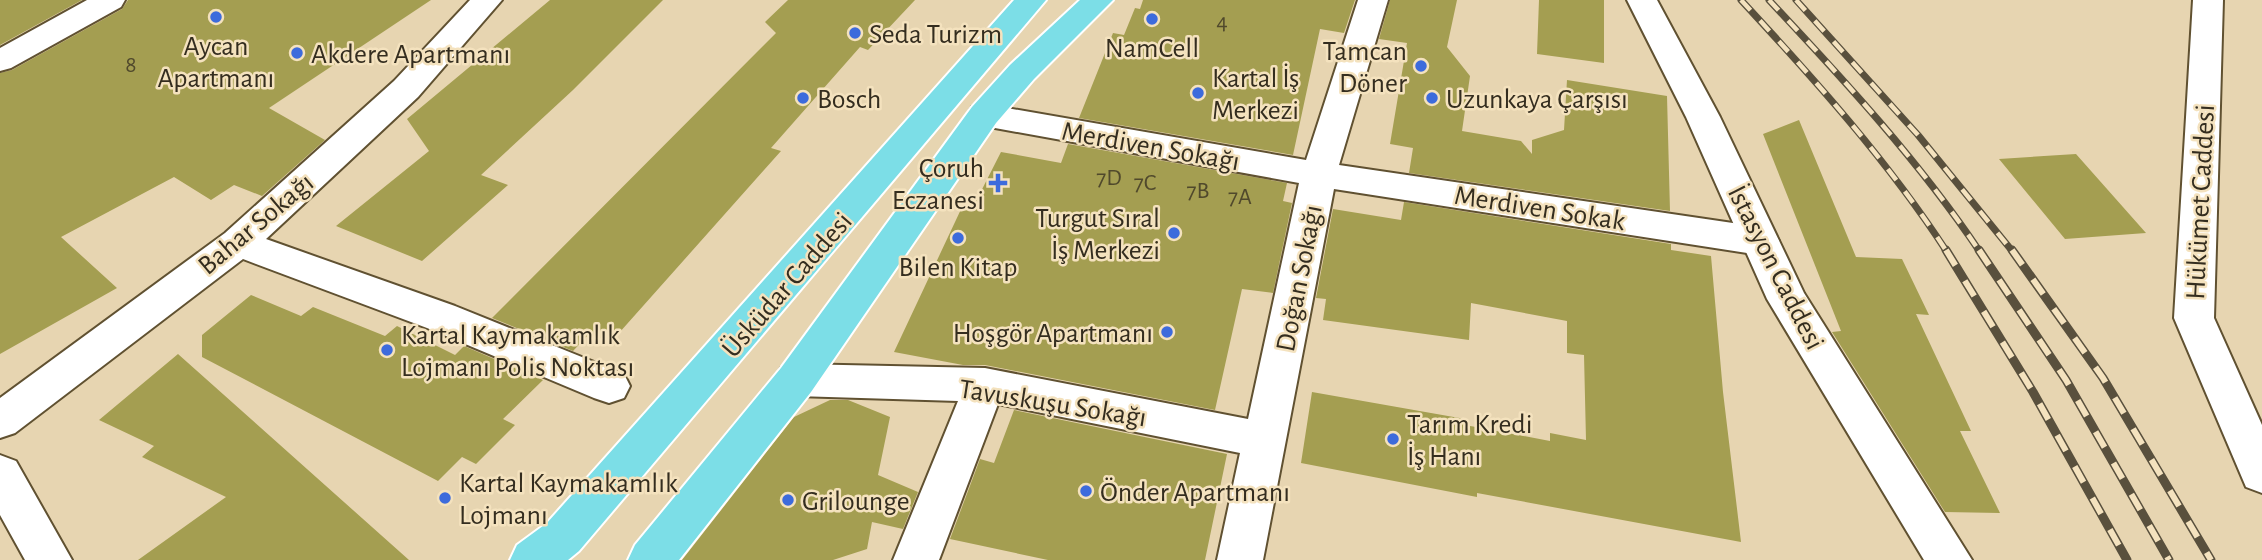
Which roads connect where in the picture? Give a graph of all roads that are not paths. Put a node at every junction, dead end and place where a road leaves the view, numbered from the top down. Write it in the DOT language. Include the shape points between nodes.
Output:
graph roads {
  1 [pos="110,0"];
  2 [pos="487,0"];
  3 [pos="1031,0"];
  4 [pos="1098,0"];
  5 [pos="1373,0"];
  6 [pos="1642,0"];
  7 [pos="2207,0"];
  8 [pos="0,61"];
  9 [pos="984,115"];
  10 [pos="1319,174"];
  11 [pos="1760,241"];
  12 [pos="238,243"];
  13 [pos="796,380"];
  14 [pos="985,385"];
  15 [pos="609,386"];
  16 [pos="0,421"];
  17 [pos="1265,440"];
  18 [pos="0,474"];
  19 [pos="2262,474"];
  20 [pos="49,560"];
  21 [pos="533,560"];
  22 [pos="651,560"];
  23 [pos="916,560"];
  24 [pos="1241,560"];
  25 [pos="1949,560"];
  1 -- 8 [label="street"];
  2 -- 12 [label="street, Bahar Sokağı" via="405,89"];
  3 -- 21 [label="main road, Üsküdar Caddesi" via="563,537"];
  4 -- 9 [label="main road, Üsküdar Caddesi"];
  5 -- 10 [label="street, Doğan Sokağı"];
  6 -- 11 [label="street, İstasyon Caddesi"];
  7 -- 19 [label="street, Hükümet Caddesi" via="2194,318"];
  9 -- 10 [label="street, Merdiven Sokağı"];
  9 -- 13 [label="main road, Üsküdar Caddesi"];
  10 -- 11 [label="street, Merdiven Sokak"];
  10 -- 17 [label="street, Doğan Sokağı"];
  11 -- 25 [label="street, İstasyon Caddesi" via="1787,299"];
  12 -- 15 [label="street" via="441,317"];
  12 -- 16 [label="street, Bahar Sokağı"];
  13 -- 14 [label="street, Tavuskuşu Sokağı"];
  13 -- 22 [label="main road, Üsküdar Caddesi"];
  14 -- 17 [label="street, Tavuskuşu Sokağı"];
  14 -- 23 [label="street"];
  17 -- 24 [label="street, Doğan Sokağı"];
  18 -- 20 [label="street"];
}
